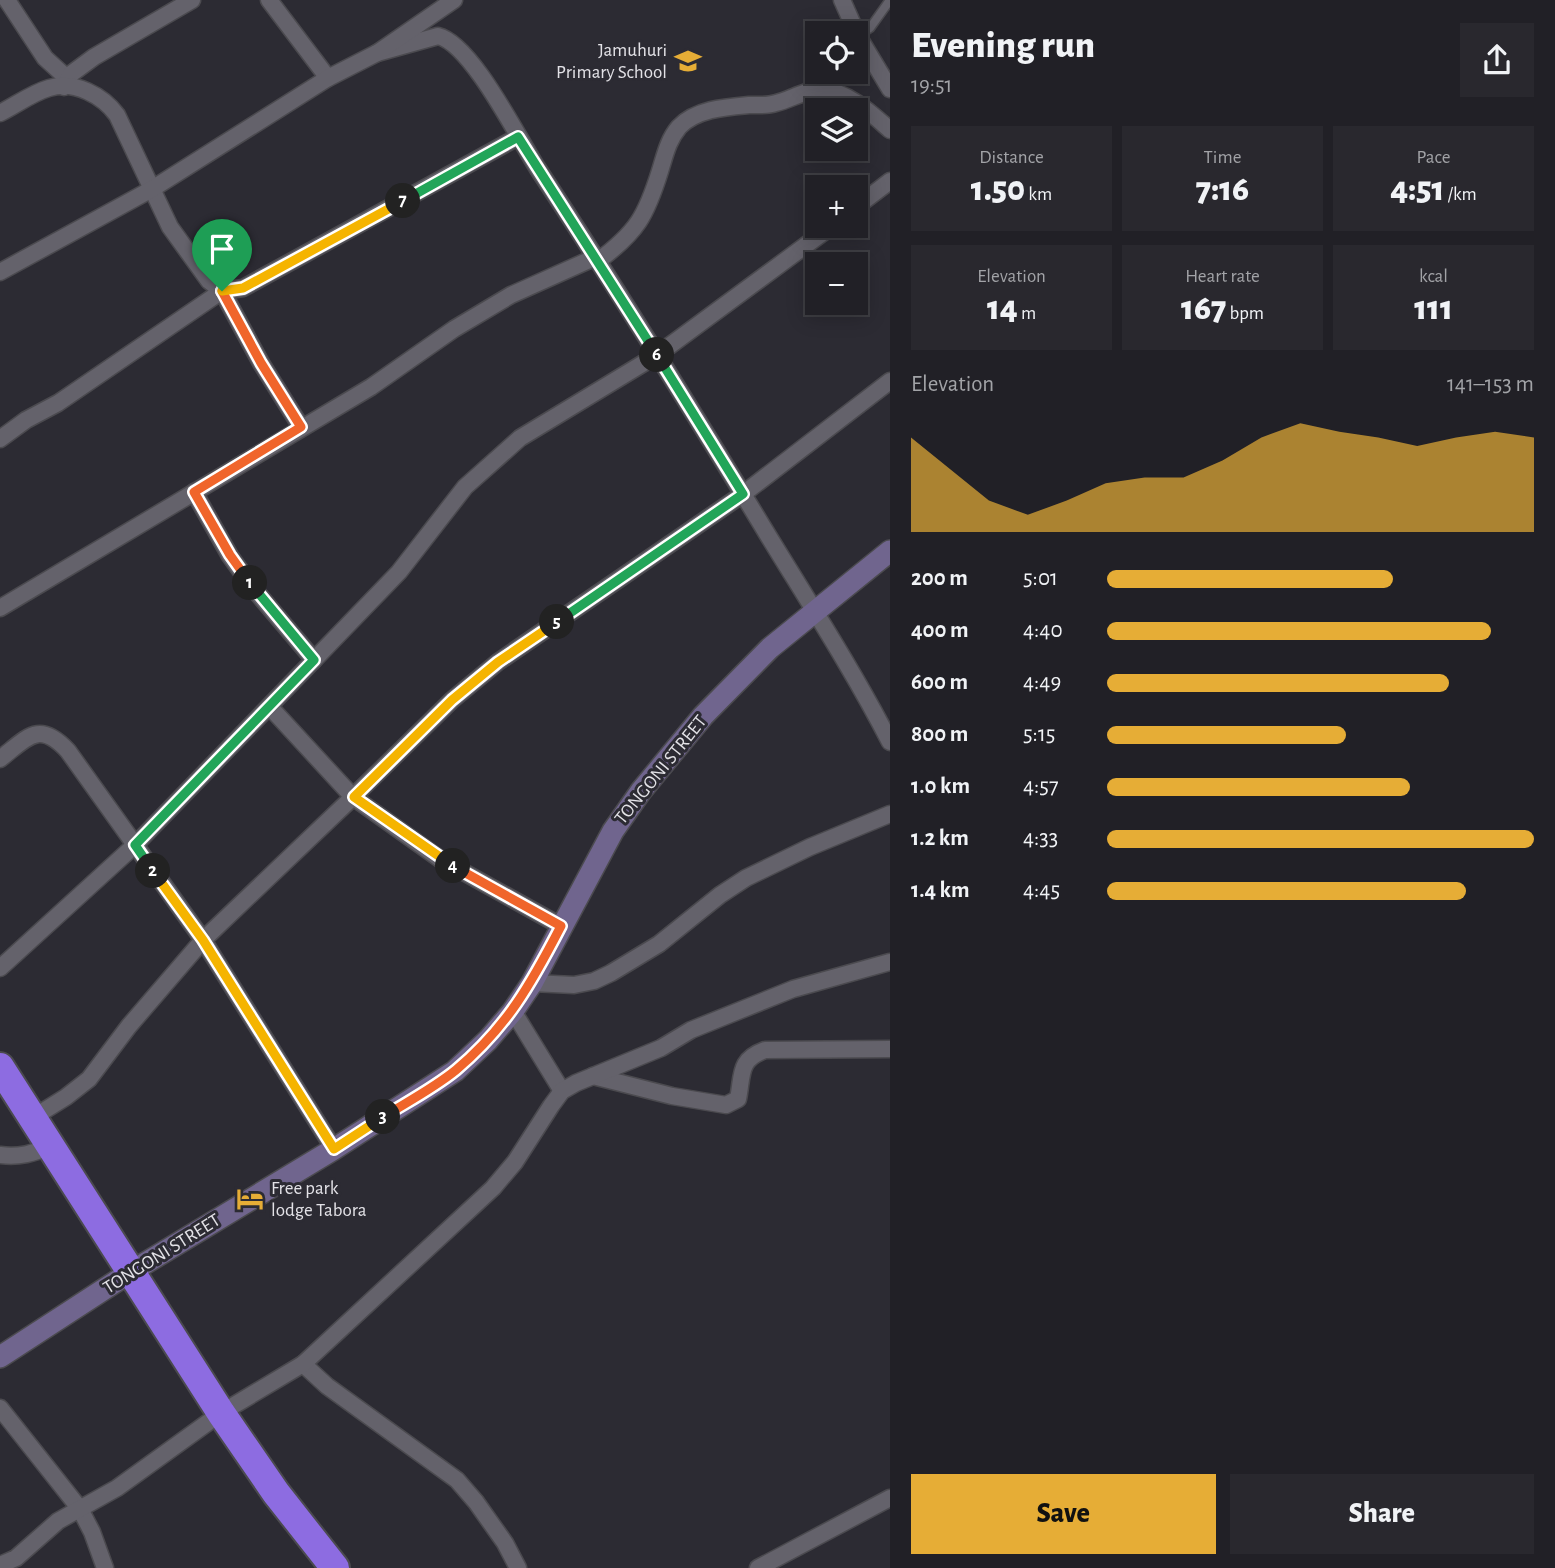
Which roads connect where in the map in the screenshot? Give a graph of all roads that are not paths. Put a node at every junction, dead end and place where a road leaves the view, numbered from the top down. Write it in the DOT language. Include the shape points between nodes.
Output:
graph roads {
  1 [pos="7,0"];
  2 [pos="192,0"];
  3 [pos="269,0"];
  4 [pos="454,0"];
  5 [pos="842,0"];
  6 [pos="890,0"];
  7 [pos="162,7"];
  8 [pos="851,21"];
  9 [pos="868,30"];
  10 [pos="377,53"];
  11 [pos="868,53"];
  12 [pos="328,78"];
  13 [pos="65,83"];
  14 [pos="890,89"];
  15 [pos="0,113"];
  16 [pos="890,130"];
  17 [pos="518,137"];
  18 [pos="890,181"];
  19 [pos="152,189"];
  20 [pos="868,198"];
  21 [pos="816,238"];
  22 [pos="597,259"];
  23 [pos="0,272"];
  24 [pos="222,291"];
  25 [pos="657,355"];
  26 [pos="890,381"];
  27 [pos="301,427"];
  28 [pos="0,439"];
  29 [pos="194,492"];
  30 [pos="743,494"];
  31 [pos="890,551"];
  32 [pos="0,608"];
  33 [pos="814,611"];
  34 [pos="314,660"];
  35 [pos="270,707"];
  36 [pos="889,736"];
  37 [pos="0,760"];
  38 [pos="354,797"];
  39 [pos="890,814"];
  40 [pos="135,845"];
  41 [pos="561,926"];
  42 [pos="203,940"];
  43 [pos="890,962"];
  44 [pos="0,968"];
  45 [pos="532,983"];
  46 [pos="513,1011"];
  47 [pos="890,1049"];
  48 [pos="0,1067"];
  49 [pos="593,1076"];
  50 [pos="562,1091"];
  51 [pos="34,1117"];
  52 [pos="51,1146"];
  53 [pos="334,1149"];
  54 [pos="0,1155"];
  55 [pos="129,1273"];
  56 [pos="0,1357"];
  57 [pos="303,1364"];
  58 [pos="0,1408"];
  59 [pos="221,1413"];
  60 [pos="890,1498"];
  61 [pos="80,1509"];
  62 [pos="0,1565"];
  63 [pos="105,1568"];
  64 [pos="335,1568"];
  65 [pos="518,1568"];
  66 [pos="758,1568"];
  1 -- 13 [label="street"];
  2 -- 7 [label="street"];
  3 -- 12 [label="street"];
  4 -- 10 [label="street"];
  5 -- 8 [label="street"];
  6 -- 9 [label="lane"];
  7 -- 13 [label="street"];
  10 -- 12 [label="street"];
  10 -- 17 [label="street" via="438,36 446,38 465,54"];
  11 -- 14 [label="street"];
  12 -- 19 [label="street"];
  13 -- 15 [label="street"];
  13 -- 19 [label="street" via="108,103"];
  16 -- 22 [label="street" via="844,96 821,90 774,104 698,114 670,138 650,205 637,226"];
  17 -- 22 [label="street"];
  17 -- 24 [label="street" via="243,288"];
  18 -- 20 [label="street"];
  19 -- 23 [label="street"];
  19 -- 24 [label="street" via="183,246"];
  21 -- 25 [label="street"];
  22 -- 25 [label="street"];
  22 -- 27 [label="street" via="511,295"];
  24 -- 27 [label="street"];
  24 -- 28 [label="street"];
  25 -- 30 [label="street"];
  25 -- 34 [label="street" via="520,438 465,487 399,572"];
  26 -- 30 [label="street"];
  27 -- 29 [label="street"];
  29 -- 32 [label="street"];
  29 -- 34 [label="street" via="253,588"];
  30 -- 33 [label="street"];
  30 -- 38 [label="street" via="498,662 452,700"];
  31 -- 33 [label="street, TONGONI STREET"];
  33 -- 36 [label="street"];
  33 -- 41 [label="street, TONGONI STREET" via="703,716 641,791 613,831"];
  34 -- 35 [label="street"];
  35 -- 38 [label="street"];
  35 -- 40 [label="street"];
  37 -- 40 [label="street" via="33,735 55,737"];
  38 -- 41 [label="street" via="440,859"];
  38 -- 42 [label="street"];
  39 -- 45 [label="street" via="746,878 659,944 611,973 575,985"];
  40 -- 42 [label="street"];
  40 -- 44 [label="street"];
  41 -- 45 [label="street, TONGONI STREET"];
  42 -- 51 [label="street" via="89,1079"];
  42 -- 53 [label="street"];
  43 -- 49 [label="street" via="793,989"];
  45 -- 46 [label="street, TONGONI STREET"];
  46 -- 50 [label="street"];
  46 -- 53 [label="street, TONGONI STREET" via="455,1071"];
  47 -- 49 [label="street" via="765,1050 748,1060 738,1099 726,1105"];
  48 -- 51 [label="highway"];
  49 -- 50 [label="street"];
  50 -- 57 [label="street" via="493,1188"];
  51 -- 52 [label="highway"];
  52 -- 54 [label="street" via="29,1155"];
  52 -- 55 [label="highway"];
  53 -- 55 [label="street, TONGONI STREET"];
  55 -- 56 [label="street, TONGONI STREET"];
  55 -- 59 [label="highway"];
  57 -- 59 [label="street"];
  57 -- 65 [label="street" via="327,1387 457,1480 498,1532"];
  58 -- 61 [label="street"];
  59 -- 61 [label="street"];
  59 -- 64 [label="highway"];
  60 -- 66 [label="street"];
  61 -- 62 [label="street"];
  61 -- 63 [label="street"];
}
